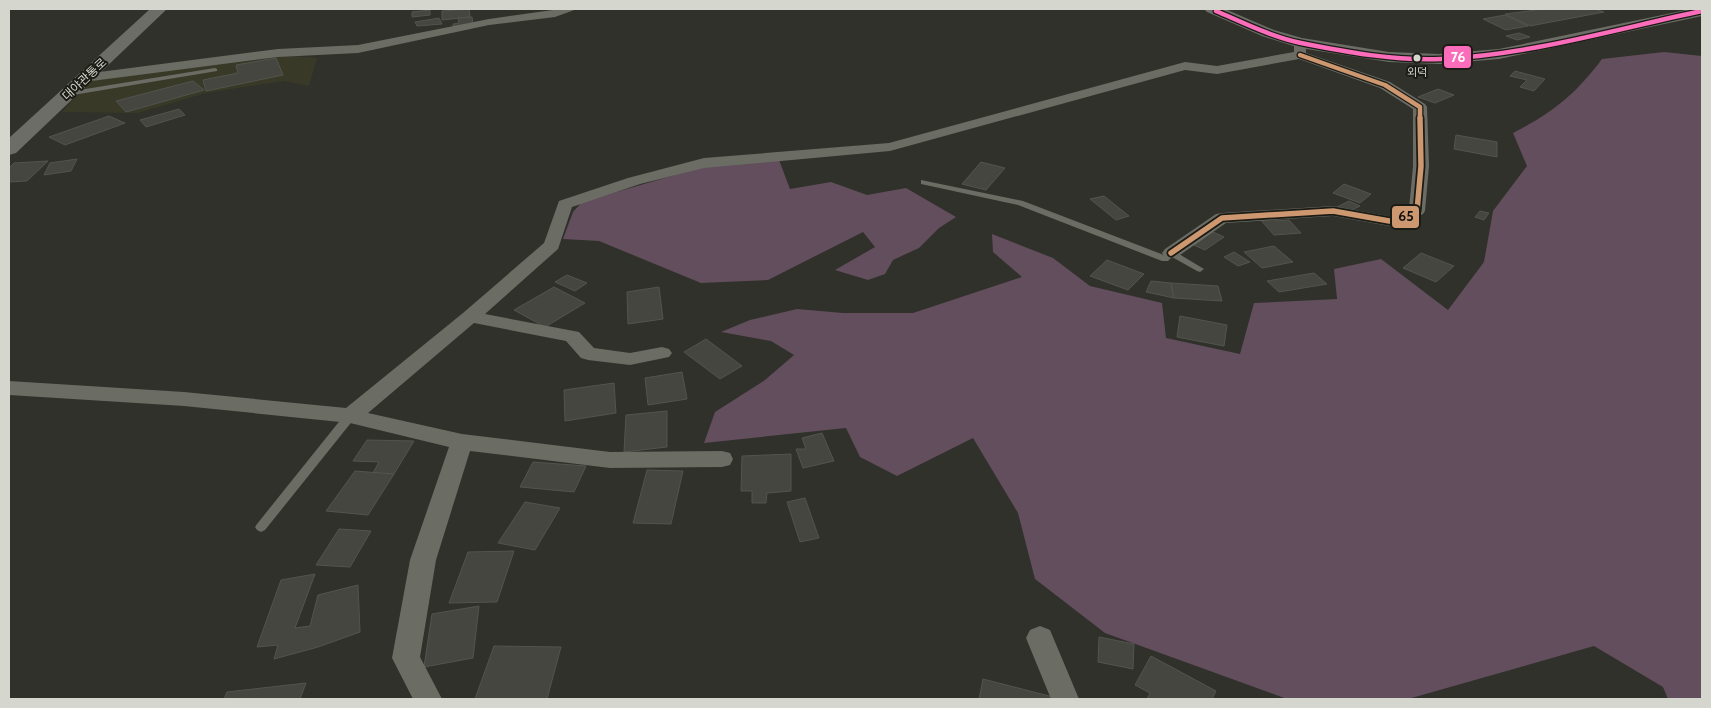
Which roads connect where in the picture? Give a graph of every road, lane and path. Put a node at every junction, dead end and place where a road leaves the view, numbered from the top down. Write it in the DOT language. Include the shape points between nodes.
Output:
graph roads {
  1 [pos="159,9"];
  2 [pos="571,9"];
  3 [pos="1212,9"];
  4 [pos="1702,11"];
  5 [pos="1300,49"];
  6 [pos="215,70"];
  7 [pos="84,78"];
  8 [pos="66,95"];
  9 [pos="9,149"];
  10 [pos="924,182"];
  11 [pos="1171,253"];
  12 [pos="1200,269"];
  13 [pos="470,317"];
  14 [pos="662,353"];
  15 [pos="9,388"];
  16 [pos="350,416"];
  17 [pos="462,442"];
  18 [pos="722,459"];
  19 [pos="261,527"];
  20 [pos="1040,638"];
  21 [pos="428,699"];
  22 [pos="1065,699"];
  1 -- 7 [label="main road, 대야관통로"];
  2 -- 7 [label="street" via="358,49 278,53"];
  3 -- 5 [label="main road"];
  4 -- 5 [label="main road" via="1499,54 1439,59"];
  5 -- 11 [label="street" via="1385,85 1420,107 1421,166 1417,211 1395,222 1333,211 1222,218"];
  5 -- 13 [label="street" via="1217,70 1186,66 890,147 704,163 634,181 565,204 552,245"];
  6 -- 8 [label="lane"];
  7 -- 8 [label="main road, 대야관통로"];
  8 -- 9 [label="main road, 대야관통로"];
  10 -- 11 [label="lane" via="1020,203 1165,259"];
  11 -- 12 [label="lane"];
  13 -- 14 [label="street" via="572,336 588,354 630,359"];
  13 -- 16 [label="street"];
  15 -- 16 [label="street" via="184,399"];
  16 -- 17 [label="street"];
  16 -- 19 [label="lane"];
  17 -- 18 [label="street" via="610,460"];
  17 -- 21 [label="street" via="423,560 406,658"];
  20 -- 22 [label="street"];
}
